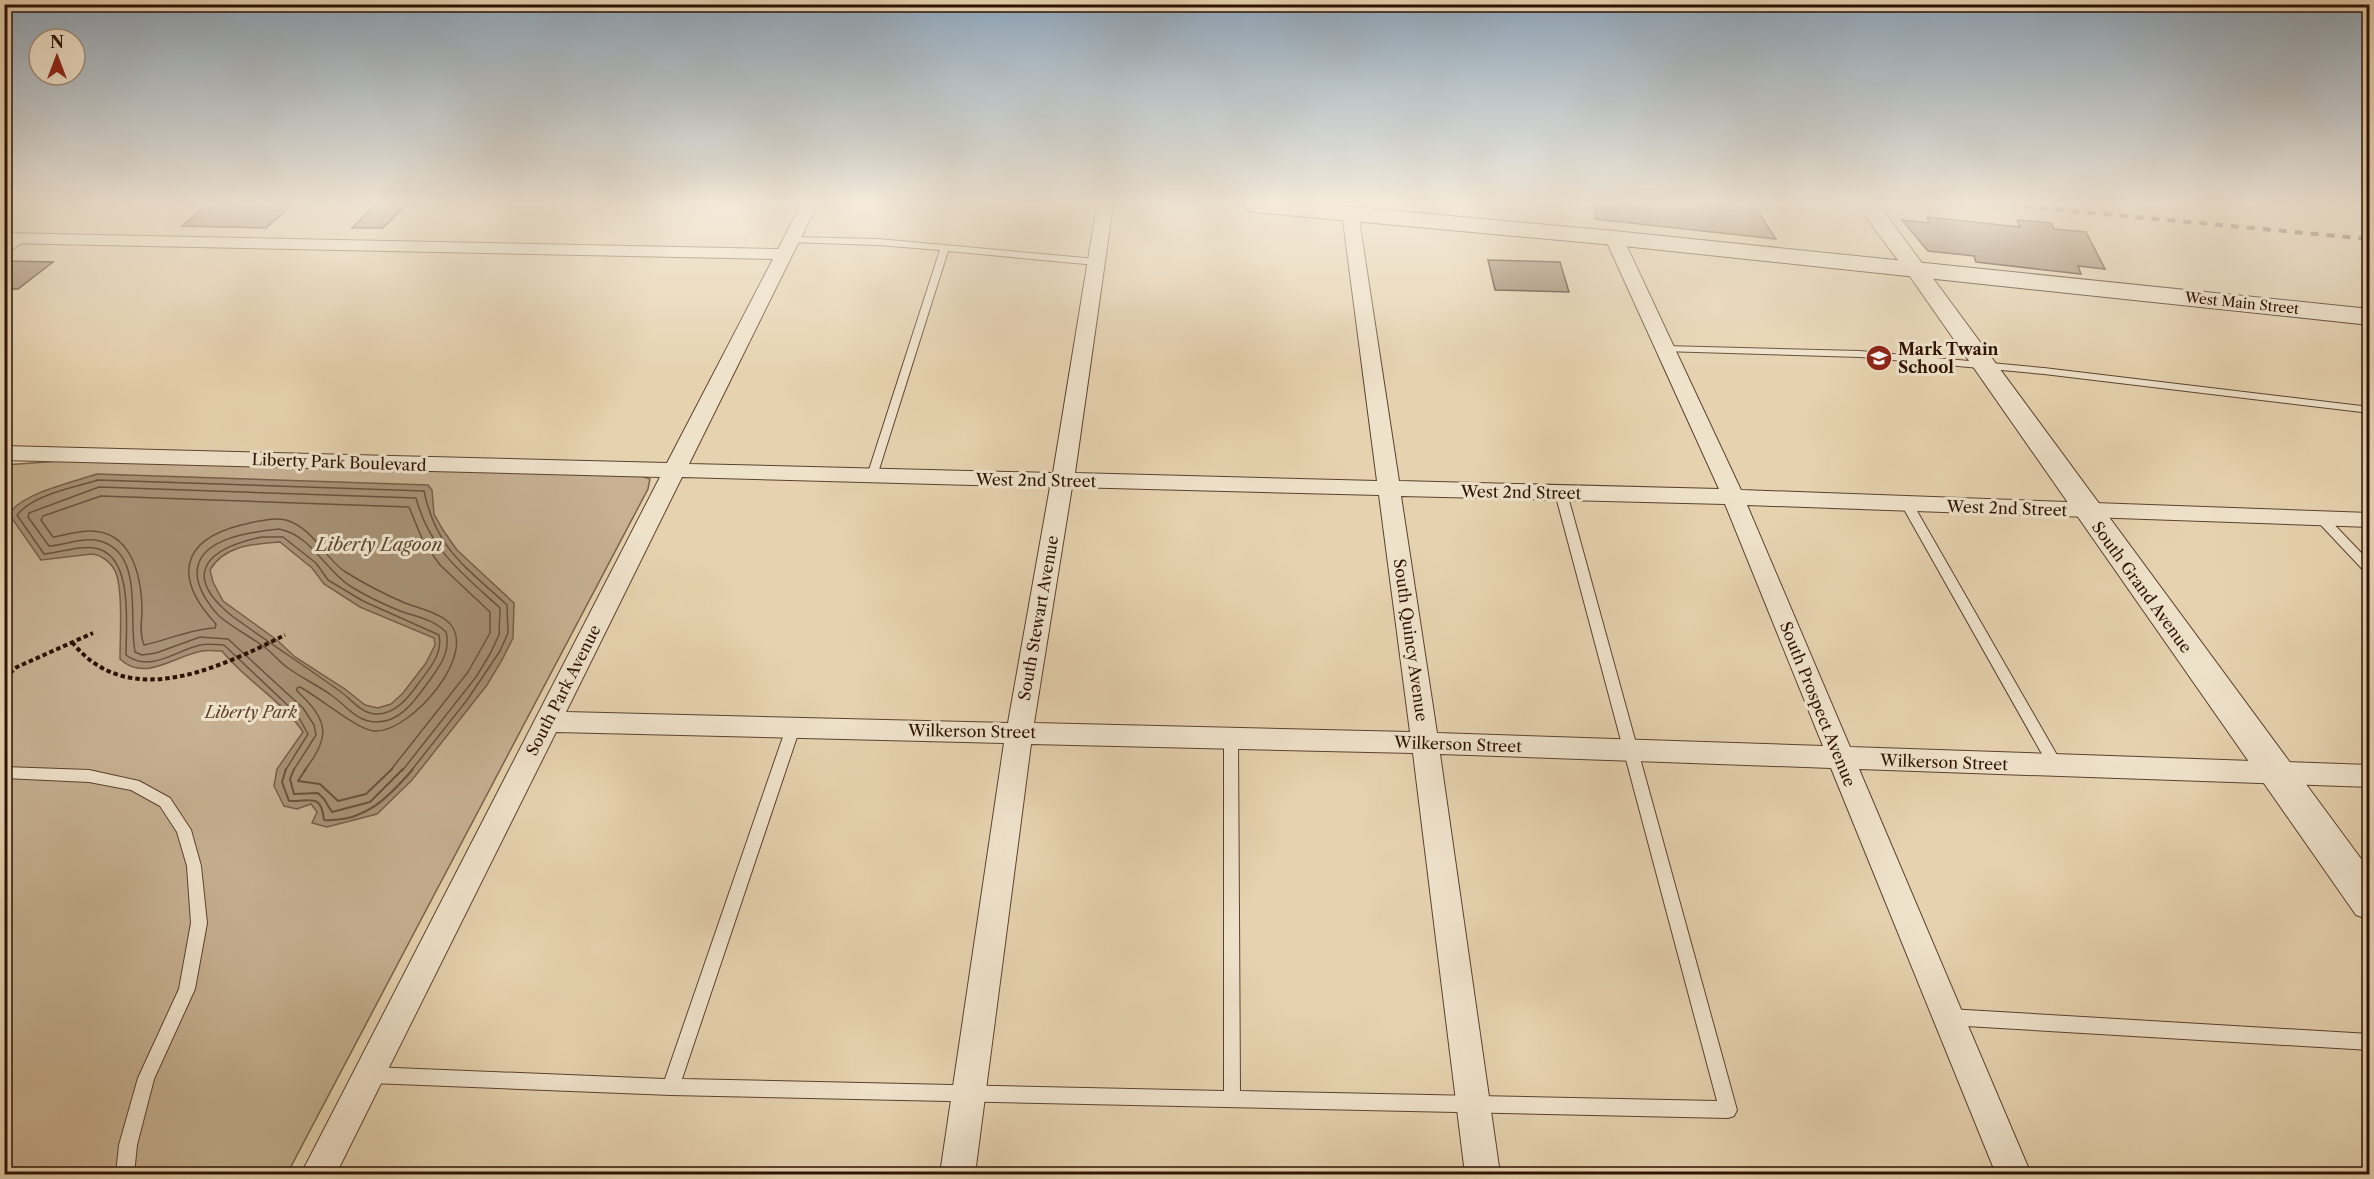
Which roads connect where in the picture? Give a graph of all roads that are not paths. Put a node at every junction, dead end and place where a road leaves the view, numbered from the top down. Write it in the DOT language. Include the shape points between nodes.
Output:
graph roads {
  1 [pos="780,260"];
  2 [pos="941,260"];
  3 [pos="1075,260"];
  4 [pos="1357,260"];
  5 [pos="1624,260"];
  6 [pos="1823,260"];
  7 [pos="1909,260"];
  8 [pos="1096,262"];
  9 [pos="1917,270"];
  10 [pos="2370,317"];
  11 [pos="1665,349"];
  12 [pos="1985,366"];
  13 [pos="2370,410"];
  14 [pos="4,453"];
  15 [pos="673,471"];
  16 [pos="872,476"];
  17 [pos="1062,481"];
  18 [pos="1390,489"];
  19 [pos="1561,493"];
  20 [pos="1733,497"];
  21 [pos="1907,504"];
  22 [pos="2088,511"];
  23 [pos="2322,519"];
  24 [pos="2370,520"];
  25 [pos="2370,570"];
  26 [pos="547,722"];
  27 [pos="793,728"];
  28 [pos="1019,732"];
  29 [pos="1232,737"];
  30 [pos="1425,743"];
  31 [pos="1629,751"];
  32 [pos="1841,759"];
  33 [pos="2056,766"];
  34 [pos="4,772"];
  35 [pos="2275,773"];
  36 [pos="2370,776"];
  37 [pos="2370,903"];
  38 [pos="1948,1017"];
  39 [pos="2370,1042"];
  40 [pos="369,1075"];
  41 [pos="671,1087"];
  42 [pos="968,1093"];
  43 [pos="1232,1099"];
  44 [pos="1473,1104"];
  45 [pos="124,1174"];
  46 [pos="318,1174"];
  47 [pos="957,1174"];
  48 [pos="1482,1174"];
  49 [pos="2013,1174"];
  1 -- 15 [label="street, South Park Avenue"];
  2 -- 16 [label="lane"];
  3 -- 8 [label="lane"];
  4 -- 18 [label="street, South Quincy Avenue"];
  5 -- 11 [label="street, South Prospect Avenue"];
  6 -- 9 [label="main road, West Main Street"];
  7 -- 9 [label="street, South Grand Avenue"];
  8 -- 17 [label="street, South Stewart Avenue"];
  9 -- 10 [label="main road, West Main Street"];
  9 -- 12 [label="street, South Grand Avenue"];
  11 -- 12 [label="lane" via="1860,354"];
  11 -- 20 [label="street, South Prospect Avenue"];
  12 -- 13 [label="lane"];
  12 -- 22 [label="street, South Grand Avenue"];
  14 -- 15 [label="street, Liberty Park Boulevard"];
  15 -- 16 [label="street, West 2nd Street"];
  15 -- 26 [label="street, South Park Avenue"];
  16 -- 17 [label="street, West 2nd Street"];
  17 -- 18 [label="street, West 2nd Street"];
  17 -- 28 [label="street, South Stewart Avenue"];
  18 -- 19 [label="street, West 2nd Street"];
  18 -- 30 [label="street, South Quincy Avenue"];
  19 -- 20 [label="street, West 2nd Street"];
  19 -- 31 [label="lane"];
  20 -- 21 [label="street, West 2nd Street"];
  20 -- 32 [label="street, South Prospect Avenue"];
  21 -- 22 [label="street, West 2nd Street"];
  21 -- 33 [label="lane"];
  22 -- 23 [label="street, West 2nd Street"];
  22 -- 35 [label="street, South Grand Avenue"];
  23 -- 24 [label="street, West 2nd Street"];
  23 -- 25 [label="lane"];
  26 -- 27 [label="street, Wilkerson Street"];
  26 -- 40 [label="street, South Park Avenue"];
  27 -- 28 [label="street, Wilkerson Street"];
  27 -- 41 [label="lane"];
  28 -- 29 [label="street, Wilkerson Street"];
  28 -- 42 [label="street, South Stewart Avenue"];
  29 -- 30 [label="street, Wilkerson Street"];
  29 -- 43 [label="lane"];
  30 -- 31 [label="street, Wilkerson Street"];
  30 -- 44 [label="street, South Quincy Avenue"];
  31 -- 32 [label="street, Wilkerson Street"];
  31 -- 44 [label="lane" via="1728,1110"];
  32 -- 33 [label="street, Wilkerson Street"];
  32 -- 38 [label="street, South Prospect Avenue"];
  33 -- 35 [label="street, Wilkerson Street"];
  34 -- 45 [label="lane" via="89,776 135,785 165,802 184,830 194,866 199,923 187,989 146,1078"];
  35 -- 36 [label="street, Wilkerson Street"];
  35 -- 37 [label="street, South Grand Avenue"];
  38 -- 39 [label="lane"];
  38 -- 49 [label="street, South Prospect Avenue"];
  40 -- 41 [label="lane"];
  40 -- 46 [label="street, South Park Avenue"];
  41 -- 42 [label="lane"];
  42 -- 43 [label="lane"];
  42 -- 47 [label="street, South Stewart Avenue"];
  43 -- 44 [label="lane"];
  44 -- 48 [label="street, South Quincy Avenue"];
}
